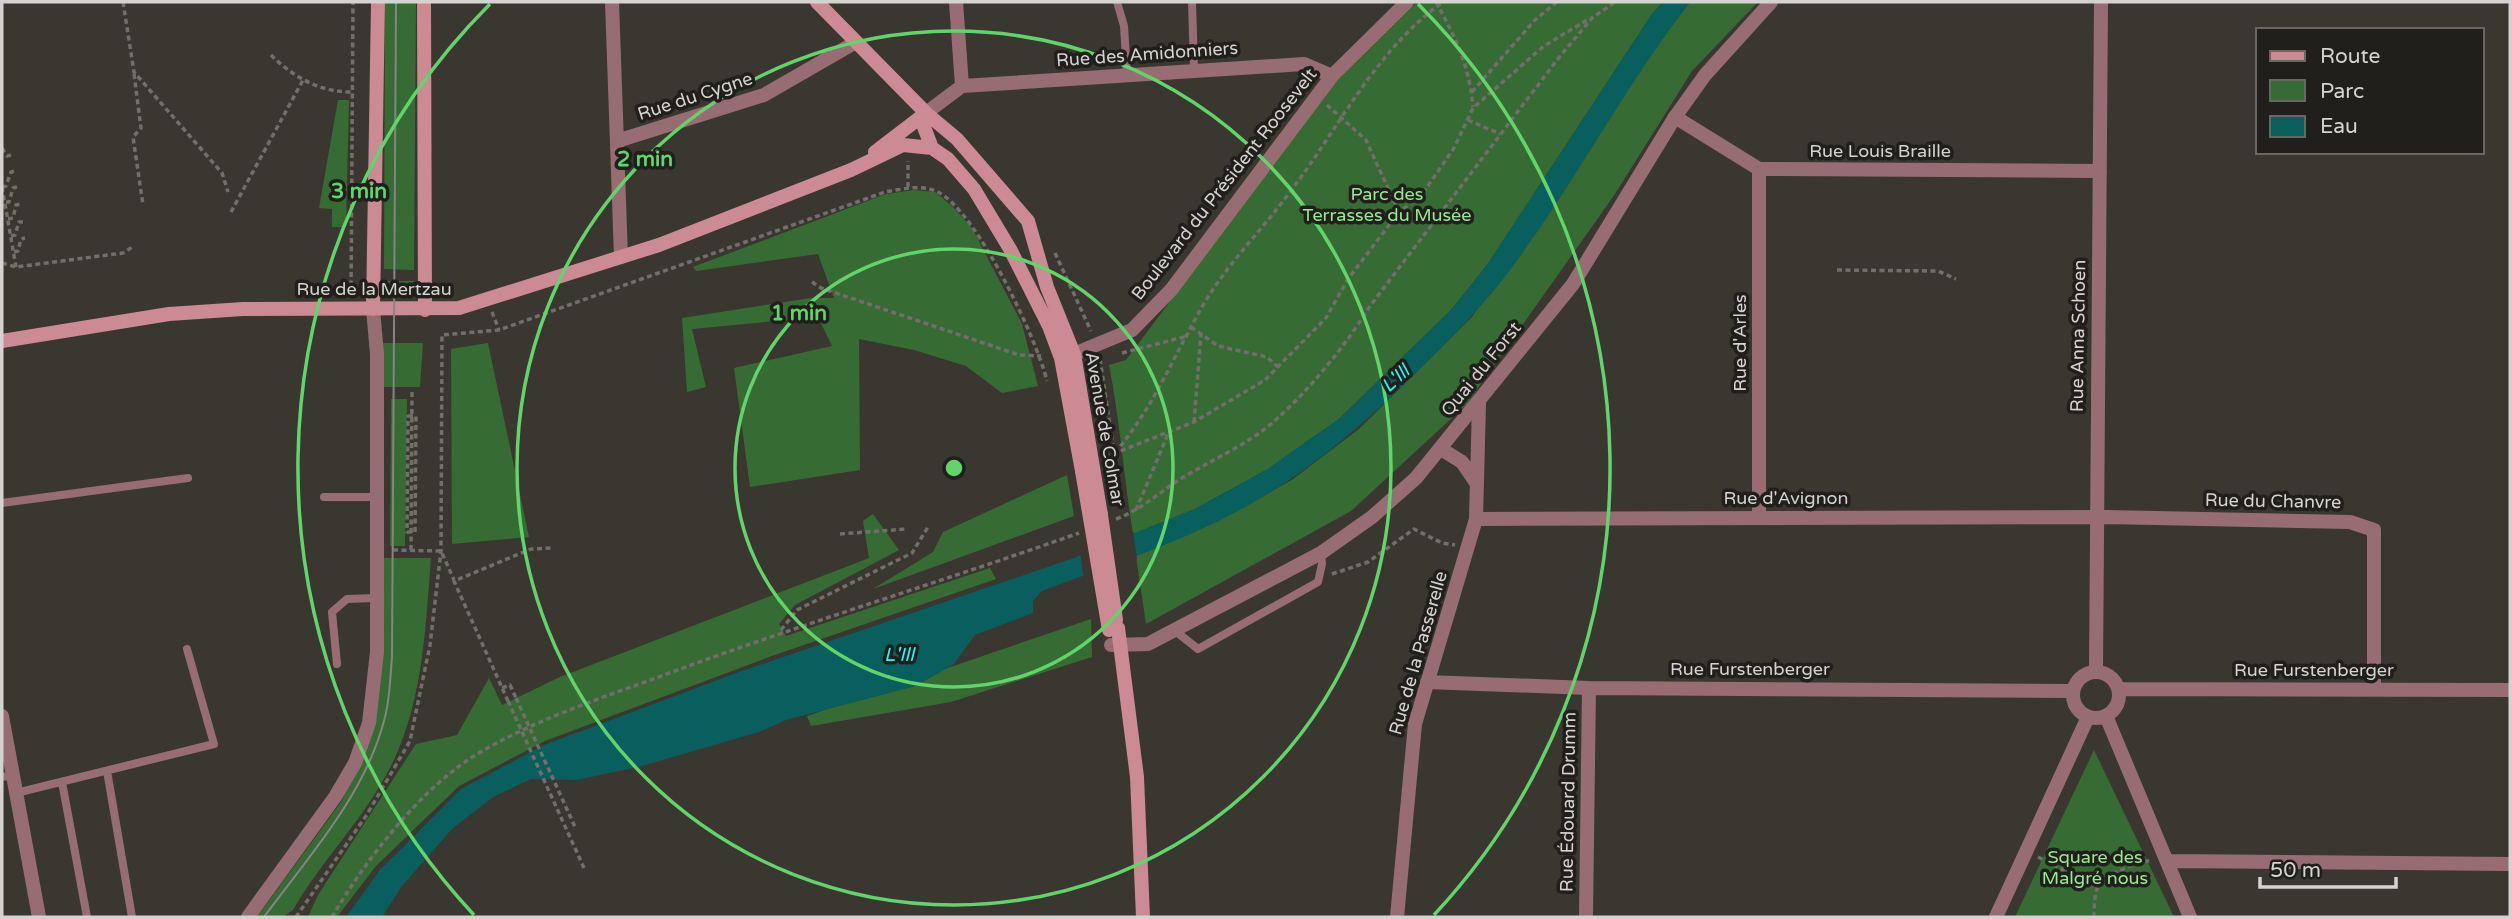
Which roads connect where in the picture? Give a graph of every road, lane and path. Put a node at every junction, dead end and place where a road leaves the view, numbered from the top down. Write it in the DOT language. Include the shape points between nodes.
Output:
graph roads {
  1 [pos="123,2"];
  2 [pos="353,2"];
  3 [pos="378,2"];
  4 [pos="424,2"];
  5 [pos="612,2"];
  6 [pos="817,2"];
  7 [pos="956,2"];
  8 [pos="1117,2"];
  9 [pos="1192,2"];
  10 [pos="1407,2"];
  11 [pos="1556,2"];
  12 [pos="1615,2"];
  13 [pos="1771,2"];
  14 [pos="2101,2"];
  15 [pos="1439,3"];
  16 [pos="1592,18"];
  17 [pos="856,42"];
  18 [pos="271,54"];
  19 [pos="1195,69"];
  20 [pos="134,72"];
  21 [pos="1128,75"];
  22 [pos="1332,76"];
  23 [pos="303,80"];
  24 [pos="962,86"];
  25 [pos="354,92"];
  26 [pos="1472,92"];
  27 [pos="1316,96"];
  28 [pos="1474,108"];
  29 [pos="926,113"];
  30 [pos="1343,117"];
  31 [pos="1675,117"];
  32 [pos="1468,120"];
  33 [pos="1500,134"];
  34 [pos="617,141"];
  35 [pos="903,145"];
  36 [pos="2,148"];
  37 [pos="932,148"];
  38 [pos="12,155"];
  39 [pos="1759,169"];
  40 [pos="851,170"];
  41 [pos="15,171"];
  42 [pos="2100,171"];
  43 [pos="2,187"];
  44 [pos="17,187"];
  45 [pos="908,187"];
  46 [pos="228,192"];
  47 [pos="5,202"];
  48 [pos="20,204"];
  49 [pos="143,205"];
  50 [pos="231,212"];
  51 [pos="1399,212"];
  52 [pos="8,219"];
  53 [pos="23,222"];
  54 [pos="11,236"];
  55 [pos="25,238"];
  56 [pos="134,246"];
  57 [pos="14,252"];
  58 [pos="621,257"];
  59 [pos="2,263"];
  60 [pos="16,267"];
  61 [pos="1837,270"];
  62 [pos="1956,279"];
  63 [pos="812,282"];
  64 [pos="352,308"];
  65 [pos="373,309"];
  66 [pos="425,310"];
  67 [pos="1191,327"];
  68 [pos="1201,334"];
  69 [pos="1188,336"];
  70 [pos="2,341"];
  71 [pos="1055,342"];
  72 [pos="1074,354"];
  73 [pos="1041,356"];
  74 [pos="1100,359"];
  75 [pos="1279,368"];
  76 [pos="412,391"];
  77 [pos="1050,392"];
  78 [pos="1479,404"];
  79 [pos="1194,422"];
  80 [pos="1168,433"];
  81 [pos="1441,449"];
  82 [pos="1088,470"];
  83 [pos="188,478"];
  84 [pos="1477,485"];
  85 [pos="377,496"];
  86 [pos="324,497"];
  87 [pos="2,503"];
  88 [pos="1135,512"];
  89 [pos="1759,517"];
  90 [pos="1107,518"];
  91 [pos="2096,518"];
  92 [pos="1476,519"];
  93 [pos="928,527"];
  94 [pos="1091,528"];
  95 [pos="906,529"];
  96 [pos="840,534"];
  97 [pos="1470,547"];
  98 [pos="552,548"];
  99 [pos="377,550"];
  100 [pos="411,550"];
  101 [pos="441,551"];
  102 [pos="1321,553"];
  103 [pos="454,581"];
  104 [pos="1318,582"];
  105 [pos="376,598"];
  106 [pos="1113,629"];
  107 [pos="1174,630"];
  108 [pos="780,632"];
  109 [pos="1116,646"];
  110 [pos="187,649"];
  111 [pos="337,664"];
  112 [pos="2096,672"];
  113 [pos="1427,682"];
  114 [pos="502,688"];
  115 [pos="1589,688"];
  116 [pos="2119,689"];
  117 [pos="2374,689"];
  118 [pos="2510,690"];
  119 [pos="2073,691"];
  120 [pos="2,716"];
  121 [pos="2106,716"];
  122 [pos="2088,717"];
  123 [pos="107,771"];
  124 [pos="7,776"];
  125 [pos="62,782"];
  126 [pos="16,793"];
  127 [pos="576,829"];
  128 [pos="2026,851"];
  129 [pos="2168,862"];
  130 [pos="2510,863"];
  131 [pos="584,868"];
  132 [pos="2095,886"];
  133 [pos="38,917"];
  134 [pos="87,917"];
  135 [pos="132,917"];
  136 [pos="248,917"];
  137 [pos="296,917"];
  138 [pos="331,917"];
  139 [pos="1143,917"];
  140 [pos="1397,917"];
  141 [pos="1586,917"];
  142 [pos="1996,917"];
  143 [pos="2094,917"];
  144 [pos="2190,917"];
  1 -- 20 [label="path"];
  2 -- 25 [label="path"];
  3 -- 65 [label="main road"];
  4 -- 66 [label="main road"];
  5 -- 34 [label="street"];
  6 -- 17 [label="main road, Avenue de Colmar"];
  7 -- 24 [label="street"];
  8 -- 21 [label="lane"];
  9 -- 19 [label="lane"];
  10 -- 22 [label="street, Boulevard du Président Roosevelt"];
  11 -- 26 [label="path"];
  12 -- 16 [label="path"];
  13 -- 31 [label="street, Quai du Forst" via="1705,75"];
  14 -- 42 [label="street, Rue Anna Schoen"];
  15 -- 26 [label="path" via="1469,72"];
  15 -- 30 [label="path" via="1370,74"];
  16 -- 28 [label="path" via="1544,46"];
  16 -- 33 [label="path"];
  17 -- 29 [label="main road, Avenue de Colmar"];
  17 -- 34 [label="street, Rue du Cygne" via="764,95"];
  18 -- 23 [label="path"];
  19 -- 21 [label="street, Rue des Amidonniers"];
  19 -- 22 [label="street, Rue des Amidonniers" via="1304,64"];
  20 -- 46 [label="path" via="222,173"];
  20 -- 49 [label="path" via="141,128 132,137"];
  21 -- 24 [label="street, Rue des Amidonniers"];
  22 -- 27 [label="street, Boulevard du Président Roosevelt"];
  23 -- 25 [label="path" via="336,92"];
  23 -- 50 [label="path"];
  24 -- 29 [label="street, Rue de la Mertzau"];
  25 -- 64 [label="path"];
  26 -- 28 [label="path"];
  27 -- 30 [label="path"];
  27 -- 72 [label="street, Boulevard du Président Roosevelt" via="1171,290 1132,330"];
  28 -- 32 [label="path"];
  29 -- 35 [label="main road" via="914,137"];
  29 -- 37 [label="main road" via="924,127"];
  29 -- 40 [label="main road, Rue de la Mertzau"];
  29 -- 72 [label="main road, Avenue de Colmar" via="957,139 1027,221"];
  30 -- 51 [label="path" via="1366,140"];
  30 -- 67 [label="path" via="1216,284"];
  31 -- 39 [label="street"];
  31 -- 78 [label="street, Quai du Forst" via="1573,284"];
  32 -- 33 [label="path"];
  32 -- 51 [label="path" via="1421,196"];
  33 -- 88 [label="path" via="1350,338 1303,392 1269,426"];
  34 -- 58 [label="street"];
  35 -- 37 [label="main road"];
  35 -- 40 [label="main road, Rue de la Mertzau"];
  35 -- 45 [label="path" via="909,155"];
  36 -- 38 [label="path"];
  37 -- 71 [label="main road, Avenue de Colmar" via="974,189 1010,249"];
  39 -- 42 [label="street, Rue Louis Braille"];
  39 -- 89 [label="street, Rue d'Arles"];
  40 -- 58 [label="main road, Rue de la Mertzau"];
  41 -- 43 [label="path"];
  42 -- 91 [label="street, Rue Anna Schoen"];
  43 -- 47 [label="path"];
  44 -- 47 [label="path"];
  45 -- 73 [label="path" via="936,190 974,227"];
  45 -- 101 [label="path" via="499,330 442,335"];
  47 -- 52 [label="path"];
  48 -- 52 [label="path"];
  51 -- 75 [label="path" via="1354,270 1325,318"];
  52 -- 54 [label="path"];
  53 -- 54 [label="path"];
  54 -- 57 [label="path"];
  55 -- 57 [label="path"];
  56 -- 60 [label="path" via="123,253"];
  57 -- 60 [label="path"];
  58 -- 66 [label="main road, Rue de la Mertzau" via="459,308"];
  59 -- 60 [label="path"];
  61 -- 62 [label="path" via="1938,271"];
  63 -- 73 [label="path" via="1019,355"];
  64 -- 65 [label="main road, Rue de la Mertzau"];
  64 -- 70 [label="main road, Rue de la Mertzau" via="169,314"];
  65 -- 66 [label="main road, Rue de la Mertzau"];
  65 -- 85 [label="street"];
  67 -- 68 [label="path"];
  67 -- 69 [label="path"];
  68 -- 75 [label="path" via="1218,346 1267,357"];
  68 -- 79 [label="path"];
  69 -- 74 [label="path"];
  69 -- 80 [label="path" via="1151,406 1115,454"];
  71 -- 72 [label="street"];
  71 -- 82 [label="main road, Avenue de Colmar"];
  72 -- 82 [label="main road, Avenue de Colmar"];
  73 -- 77 [label="path"];
  75 -- 79 [label="path"];
  76 -- 100 [label="path"];
  78 -- 81 [label="street, Quai du Forst"];
  78 -- 84 [label="street, Rue de la Passerelle"];
  79 -- 80 [label="path"];
  80 -- 88 [label="path"];
  81 -- 84 [label="street" via="1462,462"];
  81 -- 102 [label="street, Quai du Forst" via="1372,517"];
  82 -- 90 [label="main road, Avenue de Colmar"];
  82 -- 106 [label="main road, Avenue de Colmar, bridge"];
  83 -- 87 [label="lane"];
  84 -- 92 [label="street, Rue de la Passerelle"];
  85 -- 86 [label="lane"];
  85 -- 99 [label="street"];
  88 -- 90 [label="path"];
  89 -- 91 [label="street, Rue d'Avignon"];
  89 -- 92 [label="street, Rue d'Avignon"];
  90 -- 106 [label="main road, Avenue de Colmar, bridge"];
  91 -- 112 [label="street, Rue Anna Schoen"];
  91 -- 117 [label="street, Rue du Chanvre" via="2350,522 2374,530"];
  92 -- 97 [label="street, Rue de la Passerelle"];
  93 -- 108 [label="path" via="912,552 797,610"];
  94 -- 108 [label="path"];
  95 -- 96 [label="path"];
  97 -- 104 [label="path" via="1442,543 1414,529 1368,562 1340,569"];
  97 -- 113 [label="street, Rue de la Passerelle"];
  98 -- 103 [label="path" via="531,549"];
  99 -- 100 [label="path"];
  99 -- 105 [label="street"];
  100 -- 101 [label="path"];
  101 -- 103 [label="path"];
  101 -- 137 [label="path" via="430,645 410,741 366,816"];
  102 -- 104 [label="lane"];
  102 -- 107 [label="street, Quai du Forst"];
  103 -- 114 [label="path"];
  104 -- 107 [label="lane" via="1198,649"];
  105 -- 111 [label="lane" via="347,599 332,612"];
  105 -- 136 [label="street" via="377,652 369,723 355,763"];
  106 -- 109 [label="main road, Avenue de Colmar"];
  107 -- 109 [label="street, Quai du Forst" via="1148,644"];
  108 -- 138 [label="path" via="551,718 477,754 404,820"];
  109 -- 139 [label="main road, Avenue de Colmar" via="1137,777"];
  110 -- 123 [label="lane" via="214,744"];
  112 -- 116 [label="street" via="2110,676"];
  112 -- 119 [label="street" via="2081,677"];
  113 -- 115 [label="street, Rue Furstenberger"];
  113 -- 140 [label="street, Rue de la Passerelle" via="1410,747"];
  114 -- 127 [label="path, bridge" via="510,685"];
  114 -- 131 [label="path, bridge"];
  115 -- 119 [label="street, Rue Furstenberger"];
  115 -- 141 [label="street, Rue Édouard Drumm"];
  116 -- 117 [label="street, Rue Furstenberger"];
  116 -- 121 [label="street" via="2118,702"];
  117 -- 118 [label="street, Rue Furstenberger"];
  119 -- 122 [label="street" via="2074,704"];
  120 -- 124 [label="street"];
  121 -- 122 [label="street"];
  121 -- 129 [label="street"];
  122 -- 128 [label="street"];
  123 -- 125 [label="lane"];
  123 -- 135 [label="lane"];
  124 -- 126 [label="street"];
  125 -- 126 [label="lane"];
  125 -- 134 [label="lane"];
  126 -- 133 [label="street"];
  128 -- 132 [label="path"];
  128 -- 142 [label="street"];
  129 -- 130 [label="street"];
  129 -- 132 [label="path" via="2142,861"];
  129 -- 144 [label="street"];
  132 -- 143 [label="path"];
}
